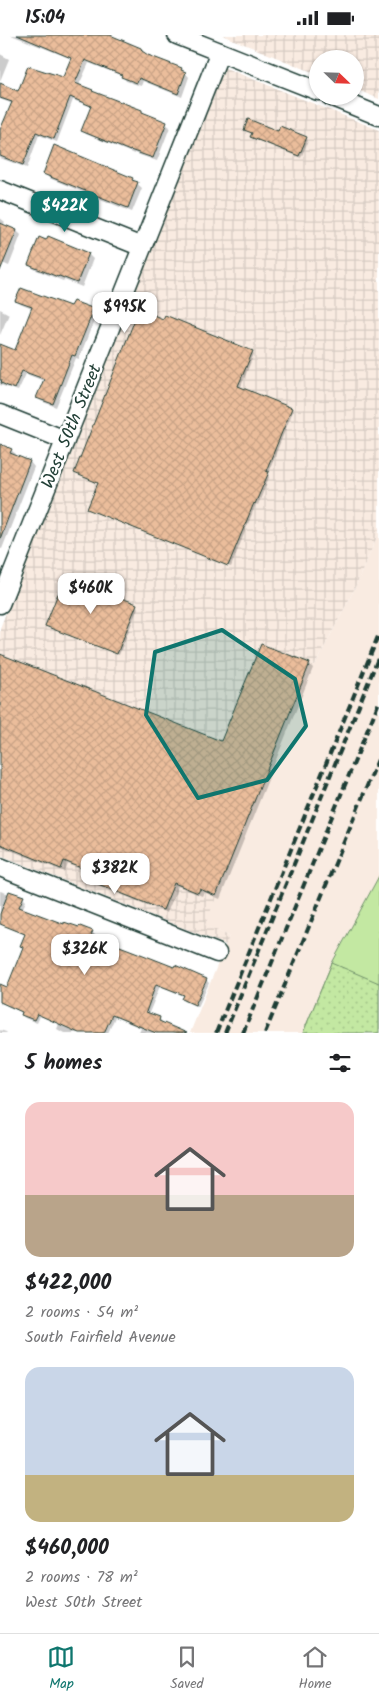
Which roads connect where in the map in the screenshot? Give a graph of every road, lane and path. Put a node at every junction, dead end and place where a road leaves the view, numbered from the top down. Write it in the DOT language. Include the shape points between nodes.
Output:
graph roads {
  1 [pos="176,35"];
  2 [pos="220,52"];
  3 [pos="309,87"];
  4 [pos="352,105"];
  5 [pos="379,116"];
  6 [pos="0,190"];
  7 [pos="142,247"];
  8 [pos="0,414"];
  9 [pos="65,440"];
  10 [pos="0,604"];
  11 [pos="0,867"];
  12 [pos="217,953"];
  1 -- 2 [label="street"];
  2 -- 3 [label="street"];
  2 -- 7 [label="street, West 50th Street"];
  4 -- 5 [label="street"];
  6 -- 7 [label="street"];
  7 -- 9 [label="street, West 50th Street"];
  8 -- 9 [label="street"];
  9 -- 10 [label="street, West 50th Street"];
  11 -- 12 [label="street"];
}
